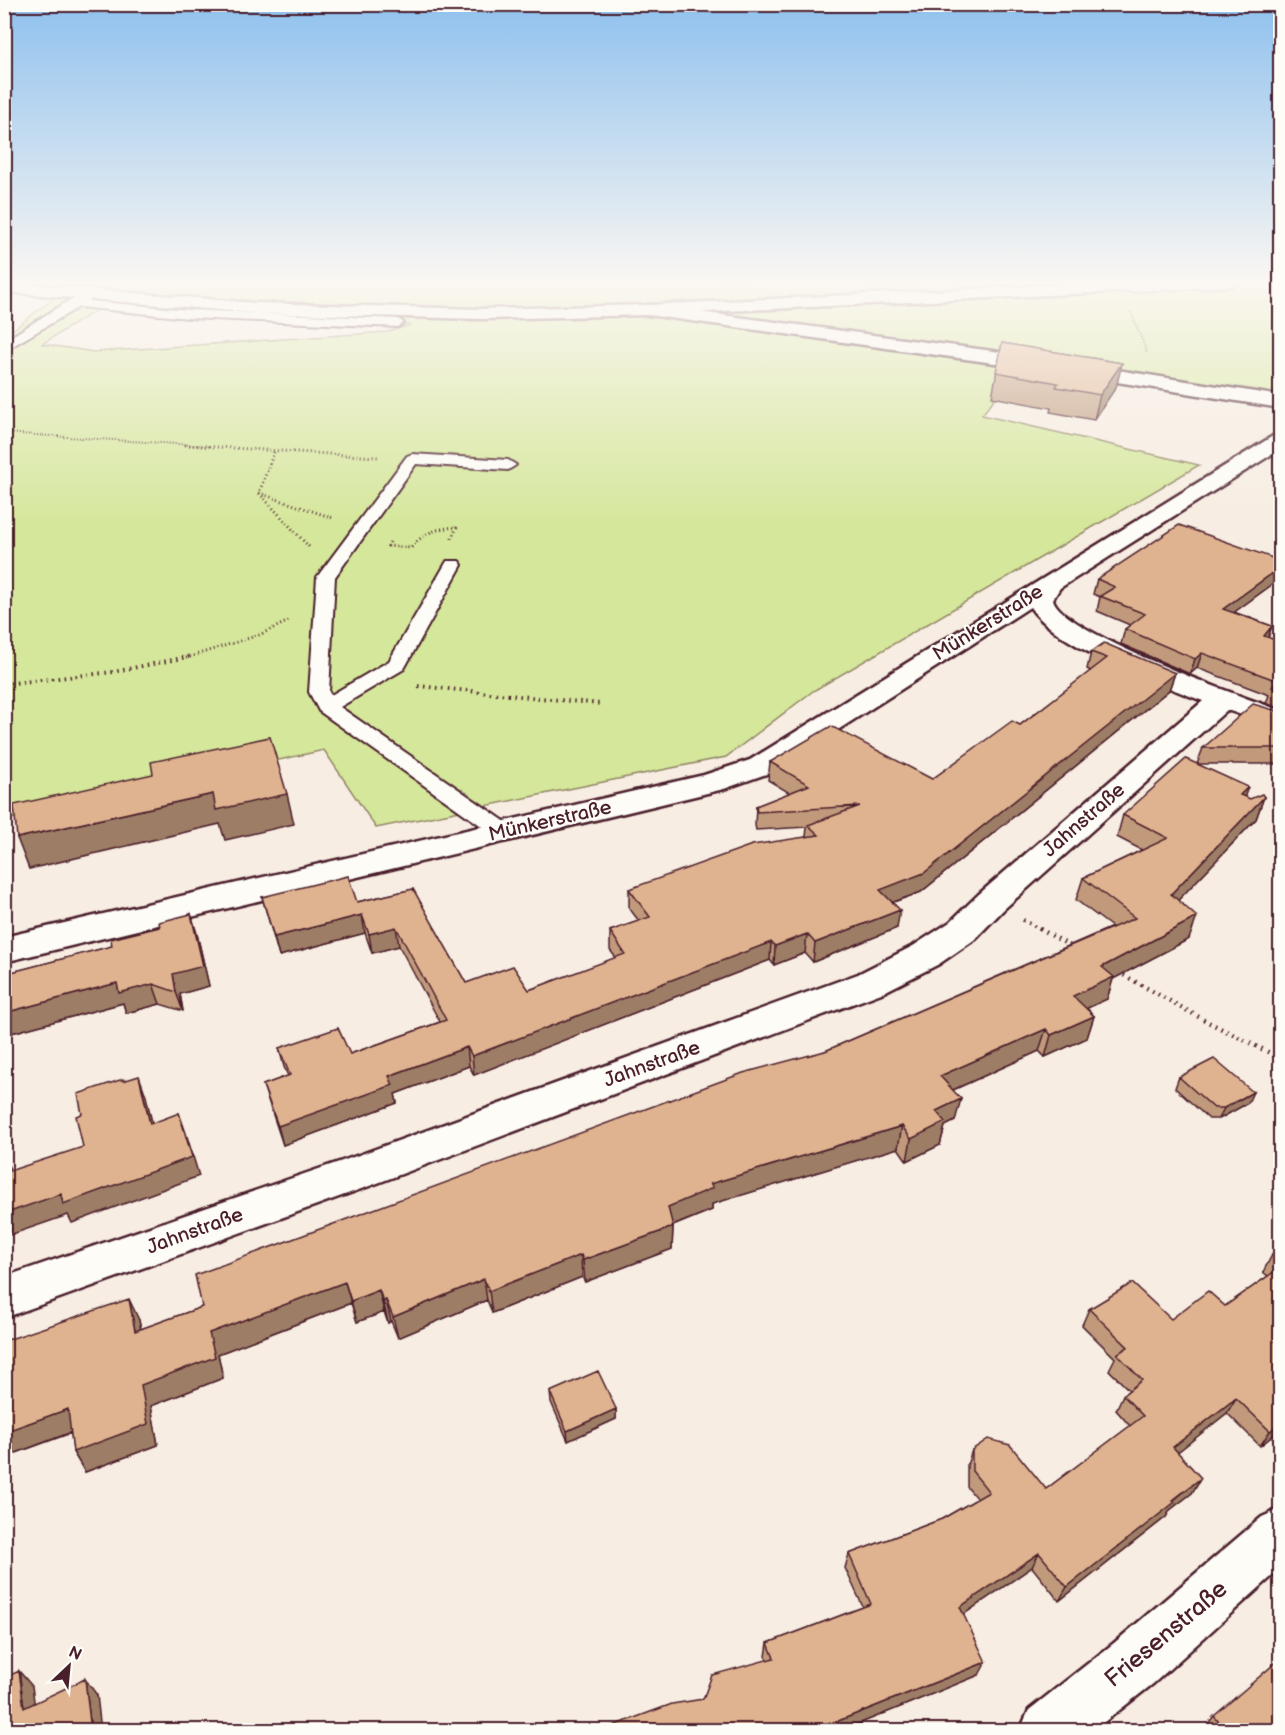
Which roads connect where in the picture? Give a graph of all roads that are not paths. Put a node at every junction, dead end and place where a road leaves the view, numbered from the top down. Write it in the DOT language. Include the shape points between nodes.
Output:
graph roads {
  1 [pos="1018,362"];
  2 [pos="1281,402"];
  3 [pos="1281,440"];
  4 [pos="508,465"];
  5 [pos="453,565"];
  6 [pos="1047,586"];
  7 [pos="1223,699"];
  8 [pos="326,707"];
  9 [pos="1281,719"];
  10 [pos="505,832"];
  11 [pos="4,950"];
  12 [pos="4,1298"];
  13 [pos="1281,1535"];
  14 [pos="1049,1731"];
  1 -- 2 [label="street"];
  3 -- 6 [label="street, Münkerstraße"];
  4 -- 8 [label="lane" via="412,459 326,577 319,692"];
  5 -- 8 [label="lane" via="397,665"];
  6 -- 7 [label="street" via="1040,597 1041,604 1060,623 1124,657"];
  6 -- 10 [label="street, Münkerstraße" via="761,766 713,782"];
  7 -- 9 [label="street"];
  7 -- 12 [label="street, Jahnstraße" via="962,931 871,983 360,1172"];
  8 -- 10 [label="lane"];
  10 -- 11 [label="street, Münkerstraße"];
  13 -- 14 [label="street, Friesenstraße"];
}
